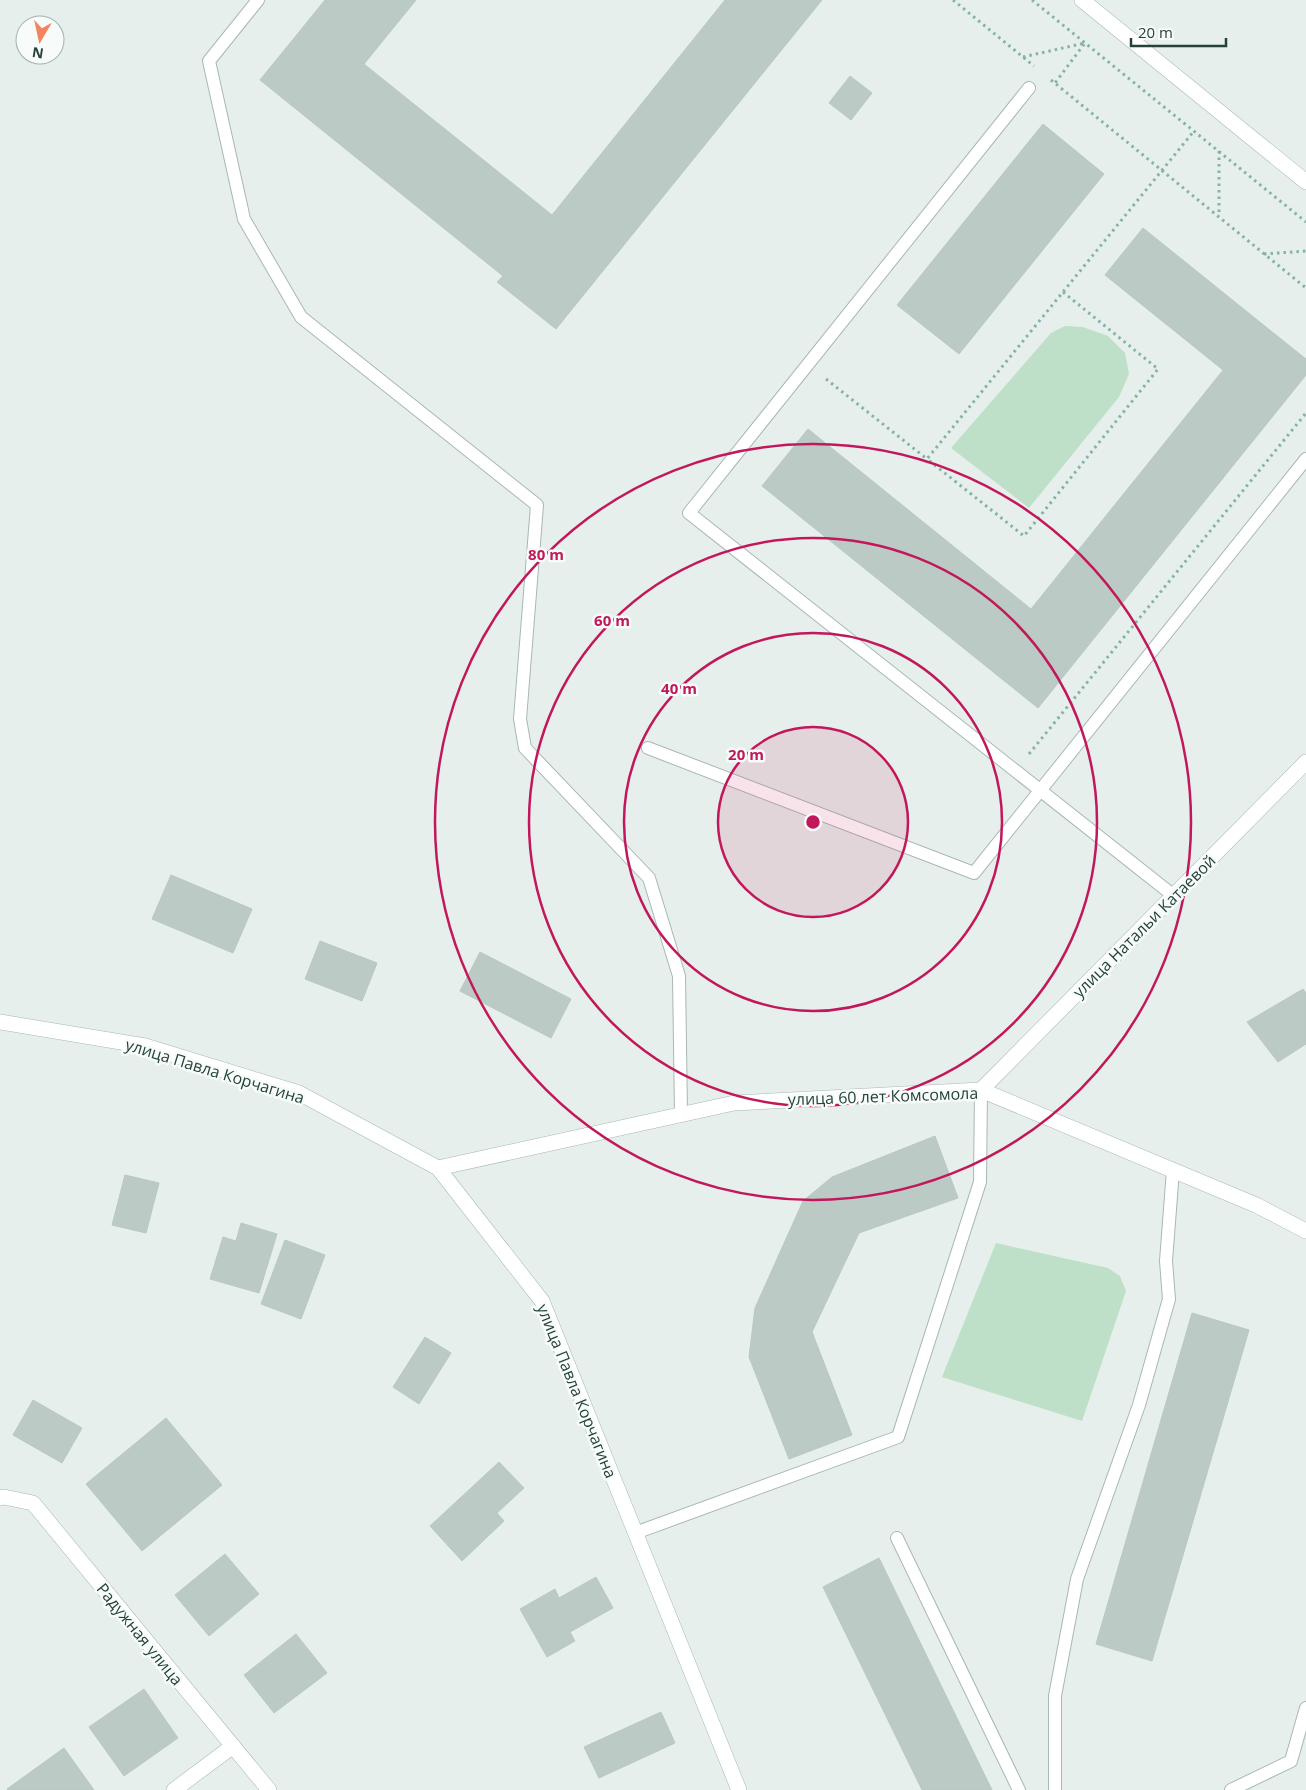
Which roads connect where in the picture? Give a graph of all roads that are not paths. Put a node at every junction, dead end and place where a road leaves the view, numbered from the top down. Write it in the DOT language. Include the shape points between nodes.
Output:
graph roads {
  1 [pos="258,0"];
  2 [pos="1082,0"];
  3 [pos="1029,88"];
  4 [pos="1306,182"];
  5 [pos="1306,459"];
  6 [pos="648,748"];
  7 [pos="1306,762"];
  8 [pos="1040,789"];
  9 [pos="1174,896"];
  10 [pos="0,1022"];
  11 [pos="982,1090"];
  12 [pos="681,1114"];
  13 [pos="438,1168"];
  14 [pos="1173,1170"];
  15 [pos="1306,1232"];
  16 [pos="0,1498"];
  17 [pos="635,1533"];
  18 [pos="897,1538"];
  19 [pos="1306,1708"];
  20 [pos="233,1746"];
  21 [pos="174,1790"];
  22 [pos="269,1790"];
  23 [pos="739,1790"];
  24 [pos="1019,1790"];
  25 [pos="1055,1790"];
  26 [pos="1231,1790"];
  1 -- 12 [label="lane" via="209,61 244,219 301,317 537,505 520,720 525,748 649,878 679,976"];
  2 -- 4 [label="street"];
  3 -- 8 [label="lane" via="689,513"];
  5 -- 8 [label="lane"];
  6 -- 8 [label="lane" via="974,873"];
  7 -- 9 [label="street, улица Натальи Катаевой"];
  8 -- 9 [label="lane"];
  9 -- 11 [label="street, улица Натальи Катаевой"];
  10 -- 13 [label="street, улица Павла Корчагина" via="144,1046 299,1093"];
  11 -- 12 [label="street, улица 60 лет Комсомола" via="734,1103"];
  11 -- 14 [label="street, улица 60 лет Комсомола"];
  11 -- 17 [label="lane" via="980,1182 898,1437"];
  12 -- 13 [label="street, улица 60 лет Комсомола"];
  13 -- 17 [label="street, улица Павла Корчагина" via="542,1301"];
  14 -- 15 [label="street, улица 60 лет Комсомола" via="1256,1205"];
  14 -- 25 [label="lane" via="1166,1261 1170,1299 1139,1404 1077,1579 1055,1696"];
  16 -- 20 [label="street, Радужная улица" via="33,1504"];
  17 -- 23 [label="street, улица Павла Корчагина"];
  18 -- 24 [label="lane"];
  19 -- 26 [label="lane" via="1291,1761"];
  20 -- 21 [label="street"];
  20 -- 22 [label="street, Радужная улица"];
}
